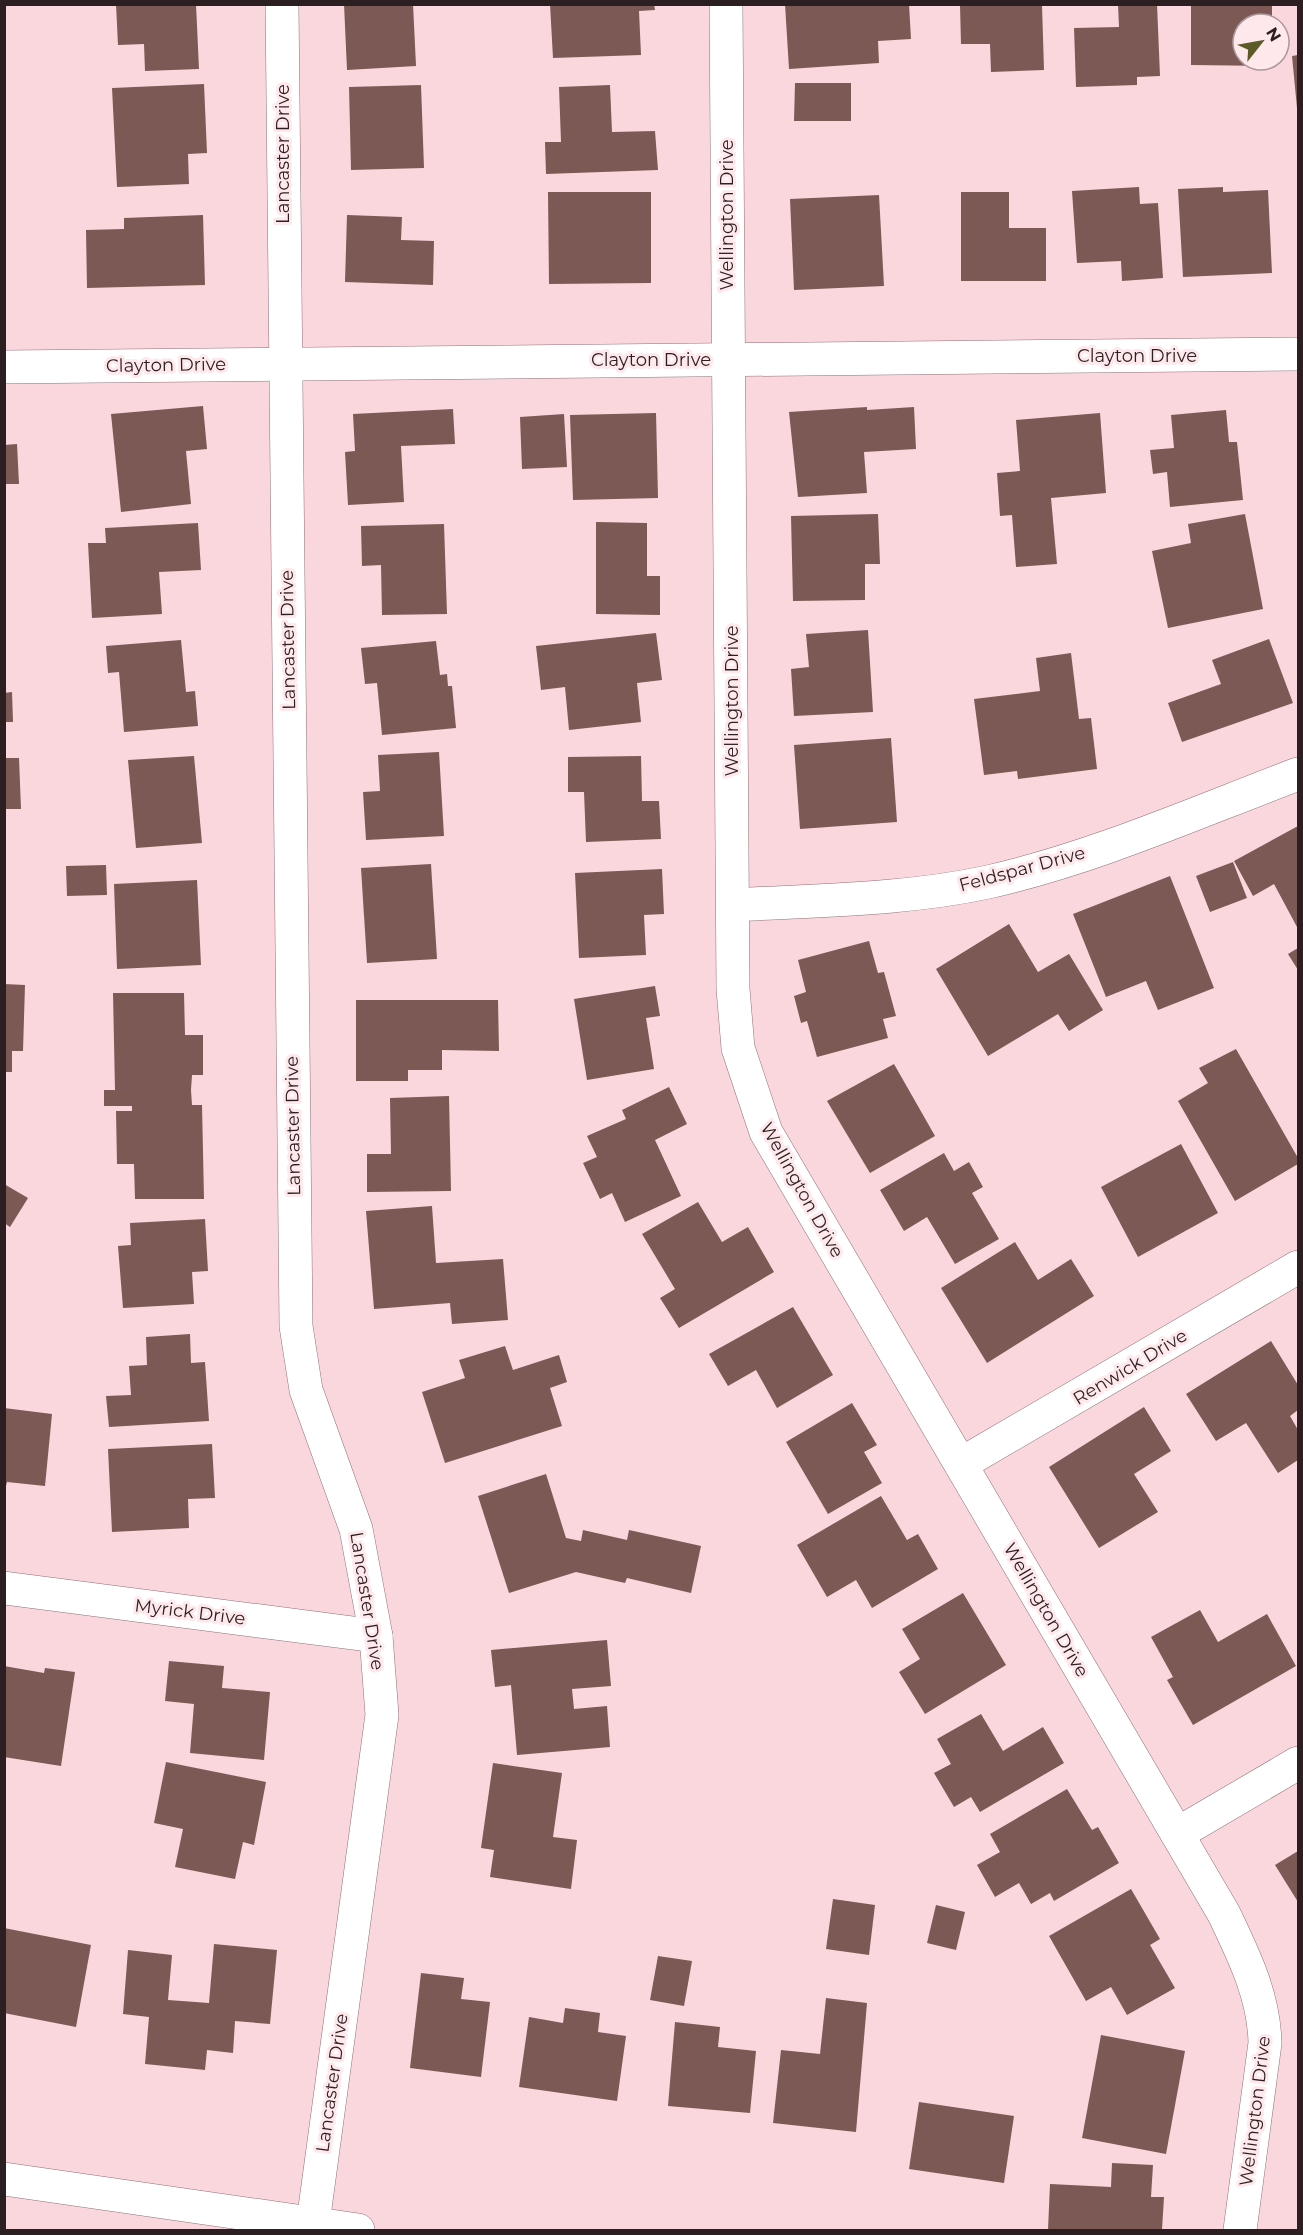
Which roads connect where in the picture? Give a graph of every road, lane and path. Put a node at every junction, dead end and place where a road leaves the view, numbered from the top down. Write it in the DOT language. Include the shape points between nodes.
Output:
graph roads {
  1 [pos="282,4"];
  2 [pos="726,4"];
  3 [pos="1299,354"];
  4 [pos="728,359"];
  5 [pos="284,362"];
  6 [pos="4,367"];
  7 [pos="1299,774"];
  8 [pos="733,905"];
  9 [pos="1299,1267"];
  10 [pos="961,1464"];
  11 [pos="4,1588"];
  12 [pos="376,1636"];
  13 [pos="1299,1763"];
  14 [pos="1177,1834"];
  15 [pos="4,2179"];
  16 [pos="313,2227"];
  17 [pos="358,2230"];
  18 [pos="1240,2230"];
  1 -- 5 [label="street, Lancaster Drive"];
  2 -- 4 [label="street, Wellington Drive"];
  3 -- 4 [label="street, Clayton Drive"];
  4 -- 5 [label="street, Clayton Drive"];
  4 -- 8 [label="street, Wellington Drive"];
  5 -- 6 [label="street, Clayton Drive"];
  5 -- 12 [label="street, Lancaster Drive" via="296,1326 306,1390 356,1529"];
  7 -- 8 [label="street, Feldspar Drive" via="1096,850 988,882 921,893"];
  8 -- 10 [label="street, Wellington Drive" via="738,1048 766,1132"];
  9 -- 10 [label="street, Renwick Drive"];
  10 -- 14 [label="street, Wellington Drive"];
  11 -- 12 [label="street, Myrick Drive"];
  12 -- 16 [label="street, Lancaster Drive" via="382,1715"];
  13 -- 14 [label="street"];
  14 -- 18 [label="street, Wellington Drive" via="1224,1914 1255,1981 1264,2017 1265,2043"];
  15 -- 16 [label="street"];
  16 -- 17 [label="street"];
}
